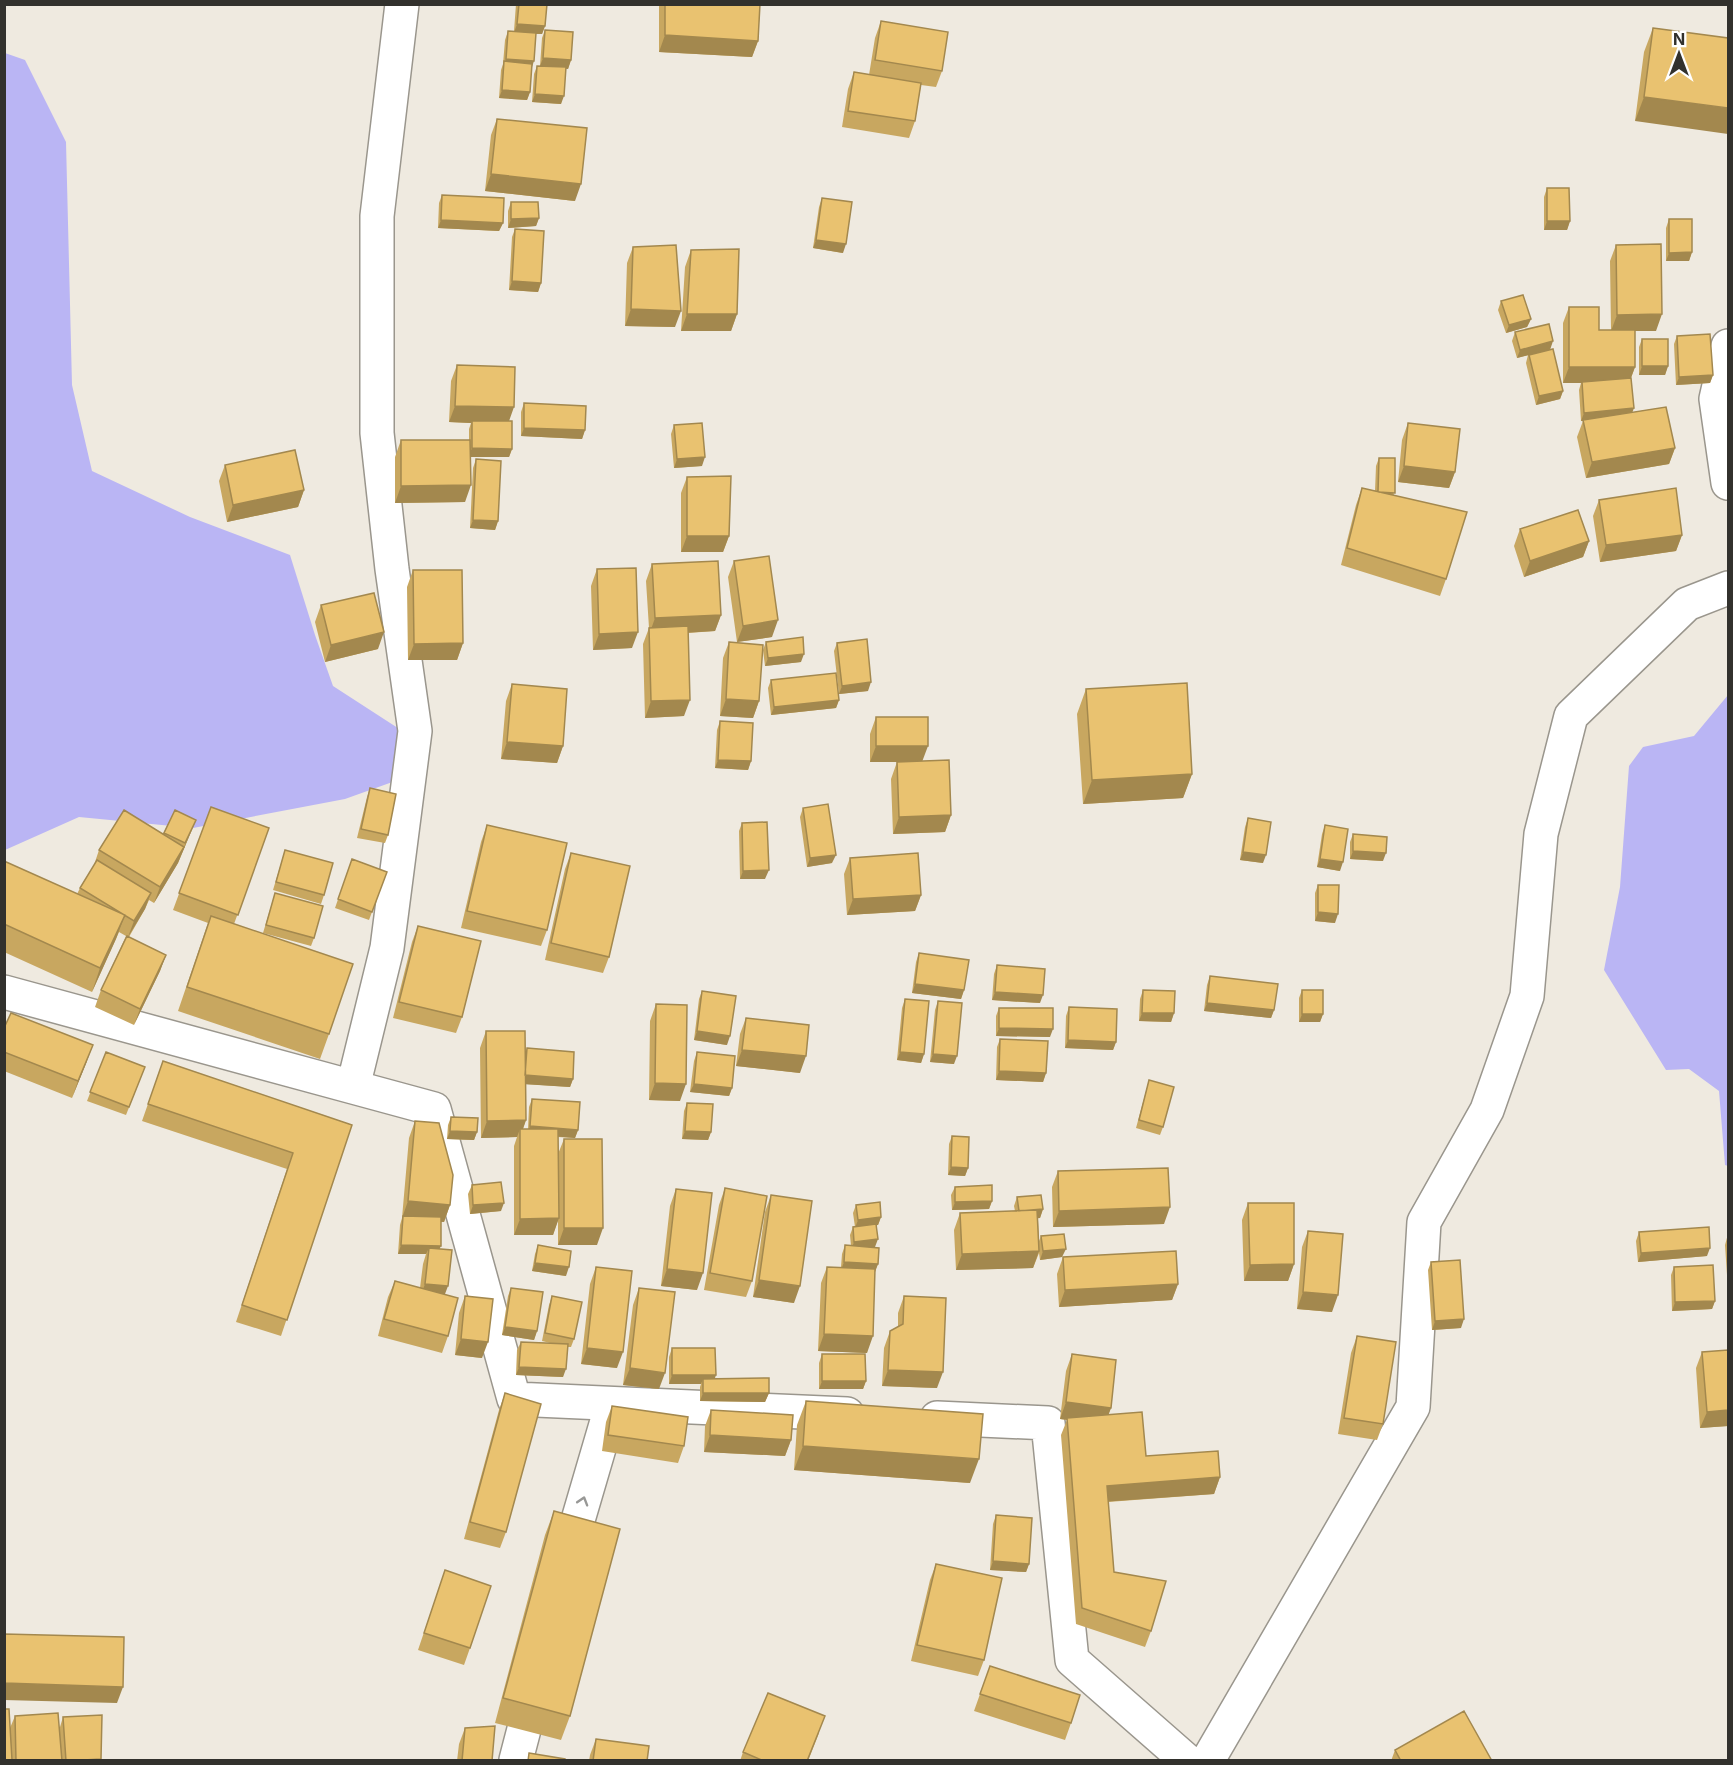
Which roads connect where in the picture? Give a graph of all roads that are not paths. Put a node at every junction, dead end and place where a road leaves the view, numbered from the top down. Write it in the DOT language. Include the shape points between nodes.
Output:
graph roads {
  1 [pos="402,4"];
  2 [pos="1728,346"];
  3 [pos="1728,483"];
  4 [pos="1728,588"];
  5 [pos="4,992"];
  6 [pos="353,1087"];
  7 [pos="612,1404"];
  8 [pos="872,1415"];
  9 [pos="907,1417"];
  10 [pos="558,1594"];
  11 [pos="541,1660"];
  12 [pos="516,1761"];
  13 [pos="1186,1761"];
  14 [pos="1208,1761"];
  1 -- 6 [label="street" via="377,216 377,432 415,731 387,948"];
  2 -- 3 [label="street" via="1716,399"];
  4 -- 14 [label="street" via="1688,604 1571,716 1540,834 1527,996 1487,1110 1424,1222 1413,1407"];
  5 -- 6 [label="street"];
  6 -- 7 [label="street" via="434,1109 514,1399"];
  7 -- 8 [label="street"];
  10 -- 7 [label="street, one-way"];
  9 -- 13 [label="street" via="1048,1423 1072,1660"];
  11 -- 12 [label="street"];
}
